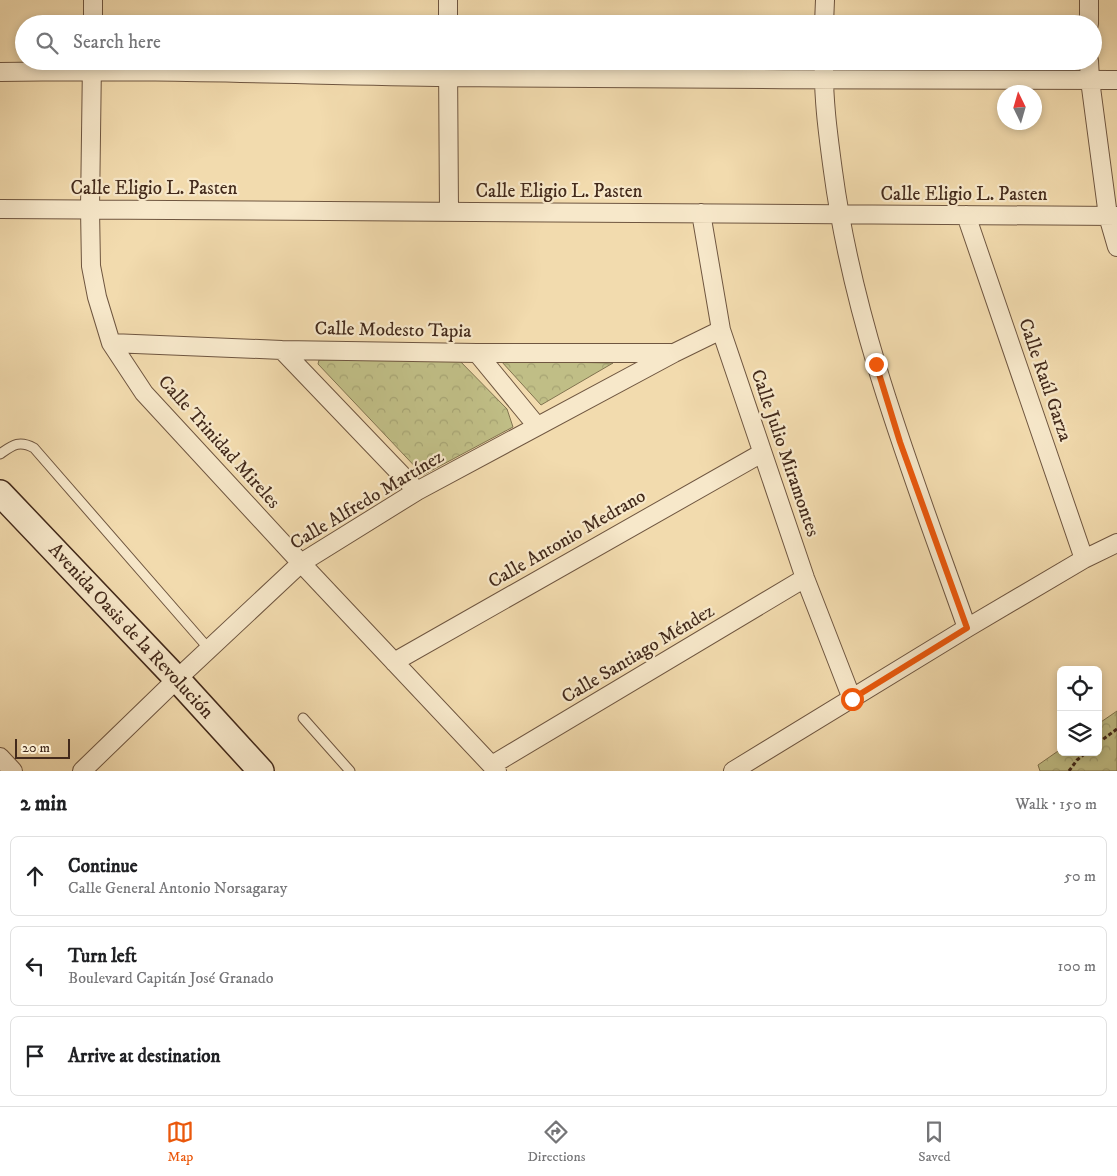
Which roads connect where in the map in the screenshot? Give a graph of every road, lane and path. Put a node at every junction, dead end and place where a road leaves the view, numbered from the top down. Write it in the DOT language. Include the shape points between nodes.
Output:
graph roads {
  1 [pos="93,0"];
  2 [pos="448,0"];
  3 [pos="825,0"];
  4 [pos="1089,0"];
  5 [pos="92,15"];
  6 [pos="448,15"];
  7 [pos="824,15"];
  8 [pos="1089,15"];
  9 [pos="31,70"];
  10 [pos="92,70"];
  11 [pos="448,70"];
  12 [pos="482,70"];
  13 [pos="824,70"];
  14 [pos="1089,70"];
  15 [pos="0,72"];
  16 [pos="824,80"];
  17 [pos="1090,80"];
  18 [pos="1117,80"];
  19 [pos="0,209"];
  20 [pos="90,209"];
  21 [pos="449,212"];
  22 [pos="702,213"];
  23 [pos="838,214"];
  24 [pos="966,215"];
  25 [pos="1112,216"];
  26 [pos="1117,247"];
  27 [pos="722,330"];
  28 [pos="111,343"];
  29 [pos="282,350"];
  30 [pos="477,353"];
  31 [pos="674,353"];
  32 [pos="537,426"];
  33 [pos="762,453"];
  34 [pos="0,454"];
  35 [pos="0,492"];
  36 [pos="417,492"];
  37 [pos="1117,543"];
  38 [pos="1084,559"];
  39 [pos="301,563"];
  40 [pos="805,578"];
  41 [pos="967,628"];
  42 [pos="209,649"];
  43 [pos="394,662"];
  44 [pos="177,679"];
  45 [pos="852,699"];
  46 [pos="303,718"];
  47 [pos="1117,729"];
  48 [pos="1102,740"];
  49 [pos="1082,756"];
  50 [pos="0,757"];
  51 [pos="495,768"];
  52 [pos="13,771"];
  53 [pos="82,771"];
  54 [pos="261,771"];
  55 [pos="350,771"];
  56 [pos="734,771"];
  57 [pos="1069,771"];
  1 -- 5 [label="street"];
  2 -- 6 [label="street"];
  3 -- 7 [label="street"];
  4 -- 8 [label="street"];
  9 -- 15 [label="street"];
  10 -- 20 [label="street, Calle Trinidad Mireles"];
  11 -- 21 [label="street"];
  12 -- 16 [label="street"];
  13 -- 16 [label="street"];
  14 -- 17 [label="street"];
  16 -- 17 [label="street"];
  16 -- 23 [label="street"];
  17 -- 18 [label="street"];
  17 -- 25 [label="street"];
  19 -- 20 [label="street, Calle Eligio L. Pasten"];
  20 -- 21 [label="street, Calle Eligio L. Pasten"];
  20 -- 28 [label="street, Calle Trinidad Mireles" via="91,266"];
  21 -- 22 [label="street, Calle Eligio L. Pasten"];
  22 -- 23 [label="street, Calle Eligio L. Pasten"];
  22 -- 27 [label="street, Calle Julio Miramontes"];
  23 -- 24 [label="street, Calle Eligio L. Pasten"];
  23 -- 41 [label="street" via="855,290 900,442"];
  24 -- 25 [label="street, Calle Eligio L. Pasten"];
  24 -- 38 [label="street, Calle Raúl Garza"];
  25 -- 26 [label="street"];
  27 -- 31 [label="street, Calle Alfredo Martínez"];
  27 -- 33 [label="street, Calle Julio Miramontes"];
  28 -- 29 [label="street, Calle Modesto Tapia"];
  28 -- 39 [label="street, Calle Trinidad Mireles" via="144,393"];
  29 -- 30 [label="street, Calle Modesto Tapia"];
  29 -- 36 [label="street"];
  30 -- 31 [label="street, Calle Modesto Tapia"];
  30 -- 32 [label="street"];
  31 -- 32 [label="street, Calle Alfredo Martínez"];
  32 -- 36 [label="street, Calle Alfredo Martínez"];
  33 -- 40 [label="street, Calle Julio Miramontes"];
  33 -- 43 [label="street, Calle Antonio Medrano"];
  34 -- 42 [label="lane" via="14,444 34,448"];
  35 -- 44 [label="main road, Avenida Oasis de la Revolución"];
  36 -- 39 [label="street, Calle Alfredo Martínez"];
  37 -- 38 [label="street"];
  38 -- 41 [label="street"];
  39 -- 42 [label="street, Calle Alfredo Martínez"];
  39 -- 43 [label="street, Calle Trinidad Mireles"];
  40 -- 45 [label="street, Calle Julio Miramontes"];
  40 -- 51 [label="street, Calle Santiago Méndez"];
  41 -- 45 [label="street"];
  42 -- 44 [label="street, Calle Alfredo Martínez"];
  43 -- 51 [label="street, Calle Trinidad Mireles"];
  44 -- 53 [label="street, Calle Alfredo Martínez"];
  44 -- 54 [label="main road, Avenida Oasis de la Revolución"];
  45 -- 56 [label="street"];
  46 -- 55 [label="lane"];
  47 -- 48 [label="path"];
  49 -- 57 [label="path"];
  50 -- 52 [label="street"];
}
